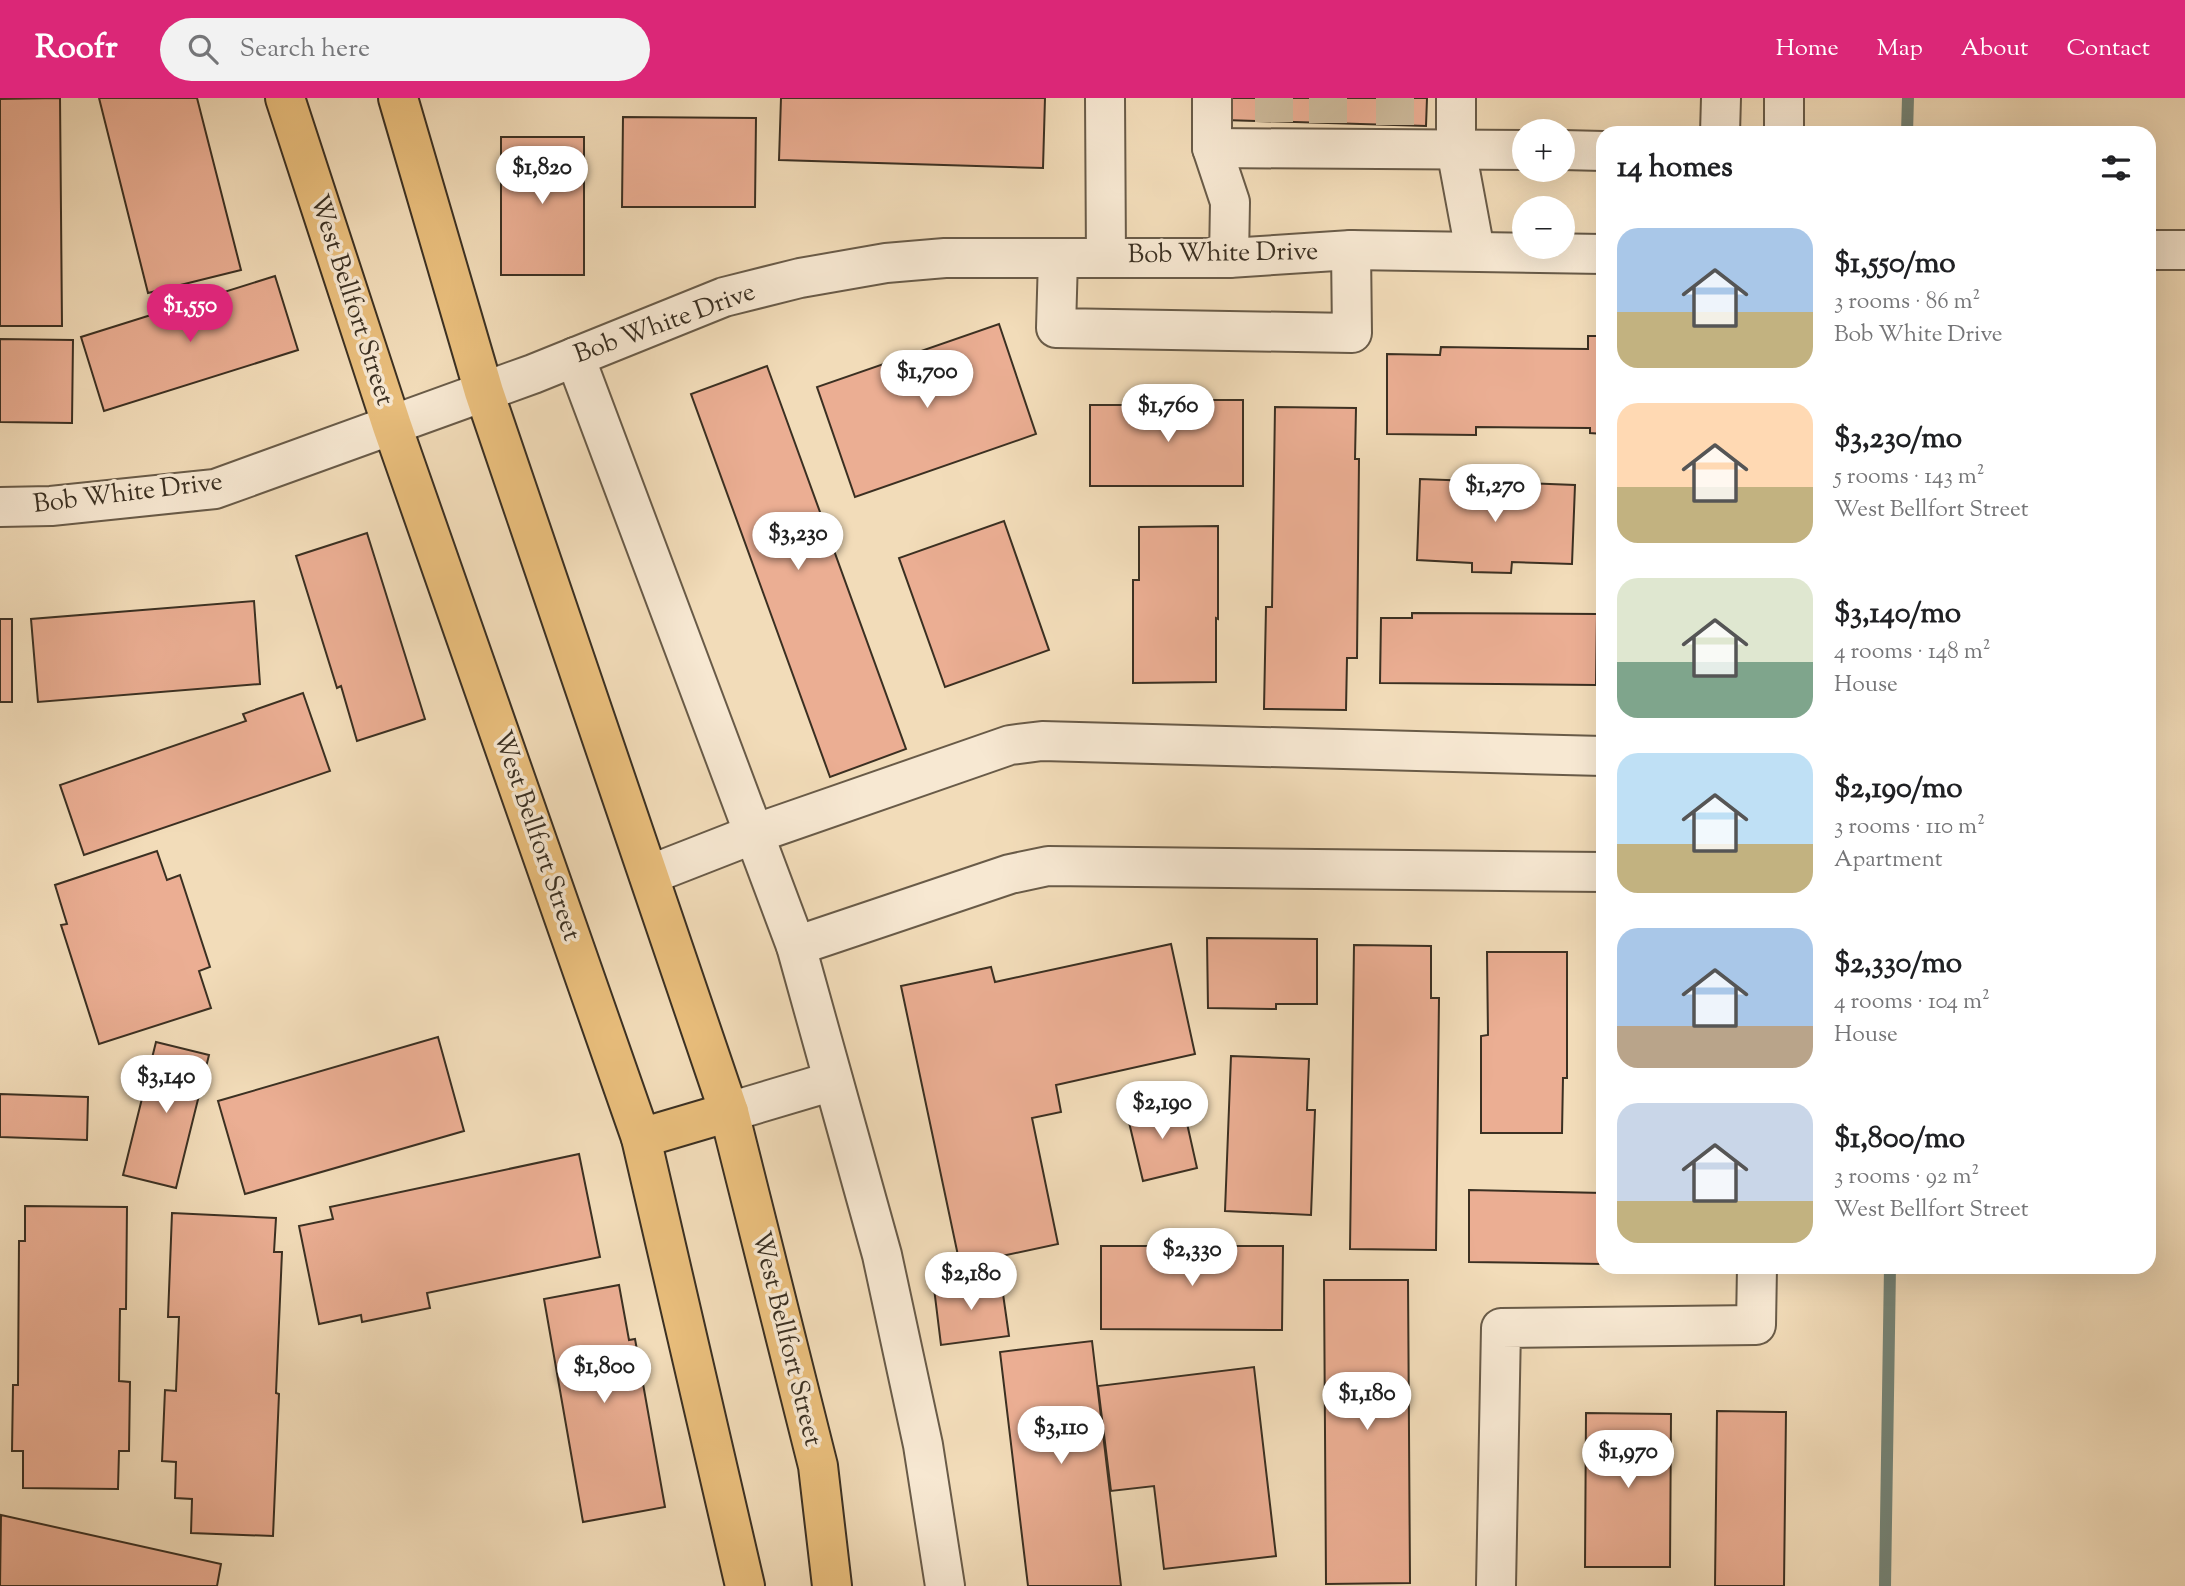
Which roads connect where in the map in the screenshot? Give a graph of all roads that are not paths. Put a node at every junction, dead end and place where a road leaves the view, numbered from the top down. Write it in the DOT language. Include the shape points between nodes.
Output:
graph roads {
  1 [pos="285,98"];
  2 [pos="398,98"];
  3 [pos="1105,98"];
  4 [pos="1212,98"];
  5 [pos="1456,98"];
  6 [pos="1721,98"];
  7 [pos="1784,98"];
  8 [pos="1720,126"];
  9 [pos="1784,126"];
  10 [pos="1212,148"];
  11 [pos="1456,149"];
  12 [pos="1512,150"];
  13 [pos="1575,150"];
  14 [pos="1596,151"];
  15 [pos="1351,250"];
  16 [pos="2156,250"];
  17 [pos="2185,250"];
  18 [pos="1475,251"];
  19 [pos="1596,254"];
  20 [pos="1106,257"];
  21 [pos="1058,258"];
  22 [pos="1229,258"];
  23 [pos="575,357"];
  24 [pos="484,392"];
  25 [pos="392,426"];
  26 [pos="0,507"];
  27 [pos="1596,756"];
  28 [pos="754,834"];
  29 [pos="1596,873"];
  30 [pos="649,875"];
  31 [pos="796,946"];
  32 [pos="833,1081"];
  33 [pos="729,1112"];
  34 [pos="641,1138"];
  35 [pos="1757,1274"];
  36 [pos="745,1586"];
  37 [pos="832,1586"];
  38 [pos="945,1586"];
  39 [pos="1496,1586"];
  1 -- 25 [label="main road, West Bellfort Street"];
  2 -- 24 [label="main road, West Bellfort Street"];
  3 -- 20 [label="street"];
  4 -- 10 [label="street"];
  5 -- 11 [label="street"];
  6 -- 8 [label="street"];
  7 -- 9 [label="street"];
  10 -- 11 [label="street" via="1274,135 1395,137"];
  10 -- 22 [label="street" via="1230,202"];
  11 -- 12 [label="street"];
  11 -- 18 [label="street"];
  13 -- 14 [label="street"];
  15 -- 18 [label="street, Bob White Drive"];
  15 -- 21 [label="street" via="1352,333 1056,328"];
  15 -- 22 [label="street, Bob White Drive"];
  16 -- 17 [label="street"];
  18 -- 19 [label="street, Bob White Drive"];
  20 -- 21 [label="street, Bob White Drive"];
  20 -- 22 [label="street, Bob White Drive"];
  21 -- 23 [label="street, Bob White Drive" via="933,259 800,278 724,297"];
  23 -- 24 [label="street, Bob White Drive"];
  23 -- 28 [label="street"];
  24 -- 25 [label="street, Bob White Drive"];
  24 -- 30 [label="main road, West Bellfort Street"];
  25 -- 26 [label="street, Bob White Drive" via="215,489"];
  25 -- 34 [label="main road, West Bellfort Street"];
  27 -- 28 [label="street" via="1042,741 1010,745"];
  28 -- 30 [label="street"];
  28 -- 31 [label="street"];
  29 -- 31 [label="street" via="1048,866 1010,874"];
  30 -- 33 [label="main road, West Bellfort Street"];
  31 -- 32 [label="street"];
  32 -- 33 [label="street"];
  32 -- 38 [label="street" via="882,1255 923,1445"];
  33 -- 34 [label="main road"];
  33 -- 37 [label="main road, West Bellfort Street" via="818,1466"];
  34 -- 36 [label="main road, West Bellfort Street"];
  35 -- 39 [label="street" via="1756,1325 1501,1328"];
}
